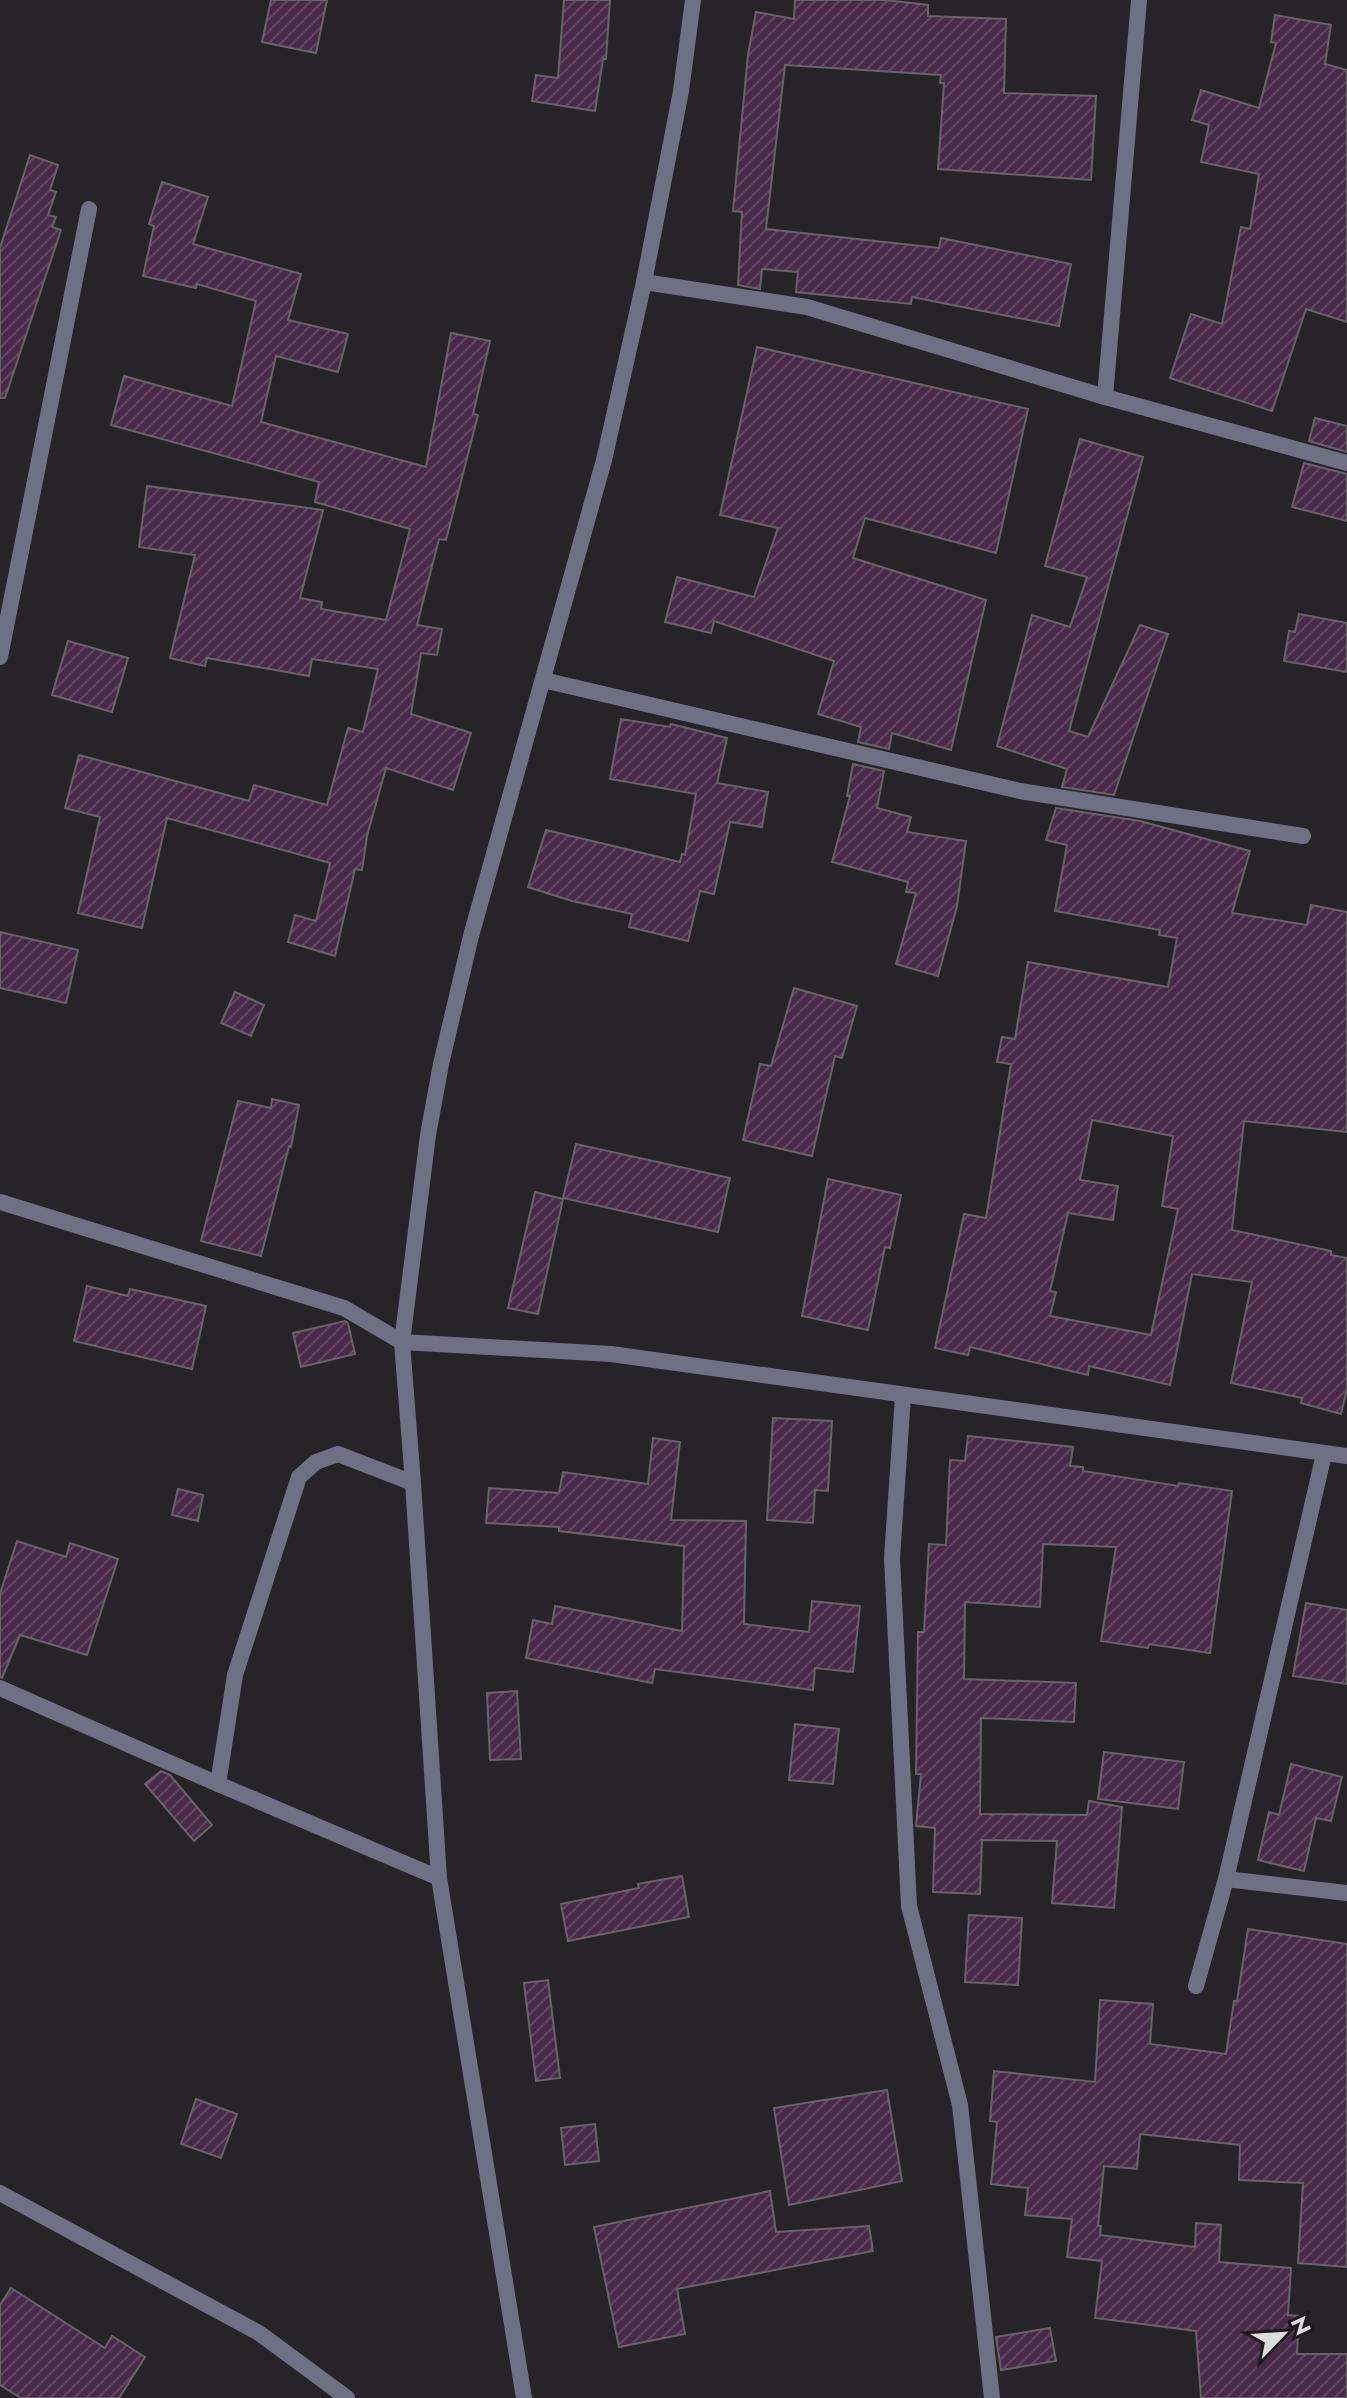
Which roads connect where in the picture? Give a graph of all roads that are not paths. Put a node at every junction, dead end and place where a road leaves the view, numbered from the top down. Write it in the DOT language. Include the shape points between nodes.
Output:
graph roads {
  1 [pos="693,0"];
  2 [pos="1139,0"];
  3 [pos="89,209"];
  4 [pos="644,282"];
  5 [pos="1105,397"];
  6 [pos="1347,463"];
  7 [pos="0,657"];
  8 [pos="543,680"];
  9 [pos="1303,836"];
  10 [pos="0,1202"];
  11 [pos="402,1342"];
  12 [pos="903,1396"];
  13 [pos="1324,1454"];
  14 [pos="1347,1456"];
  15 [pos="413,1483"];
  16 [pos="0,1688"];
  17 [pos="218,1784"];
  18 [pos="439,1878"];
  19 [pos="1226,1879"];
  20 [pos="1347,1893"];
  21 [pos="1196,1986"];
  22 [pos="0,2193"];
  23 [pos="347,2398"];
  24 [pos="524,2398"];
  25 [pos="992,2398"];
  1 -- 4 [label="street"];
  2 -- 5 [label="street"];
  3 -- 7 [label="street"];
  4 -- 5 [label="street" via="807,307"];
  4 -- 8 [label="street" via="604,460"];
  5 -- 6 [label="street"];
  8 -- 9 [label="street" via="1020,791"];
  8 -- 11 [label="street" via="441,1064"];
  10 -- 11 [label="street" via="344,1308"];
  11 -- 12 [label="street" via="611,1354"];
  11 -- 15 [label="street"];
  12 -- 13 [label="street"];
  12 -- 25 [label="street" via="892,1558 909,1906 960,2105"];
  13 -- 14 [label="street"];
  13 -- 19 [label="street"];
  15 -- 17 [label="street" via="338,1454 316,1462 299,1477 235,1675"];
  15 -- 18 [label="street"];
  16 -- 17 [label="street"];
  17 -- 18 [label="street"];
  18 -- 24 [label="street"];
  19 -- 20 [label="street"];
  19 -- 21 [label="street"];
  22 -- 23 [label="street" via="259,2333"];
}
